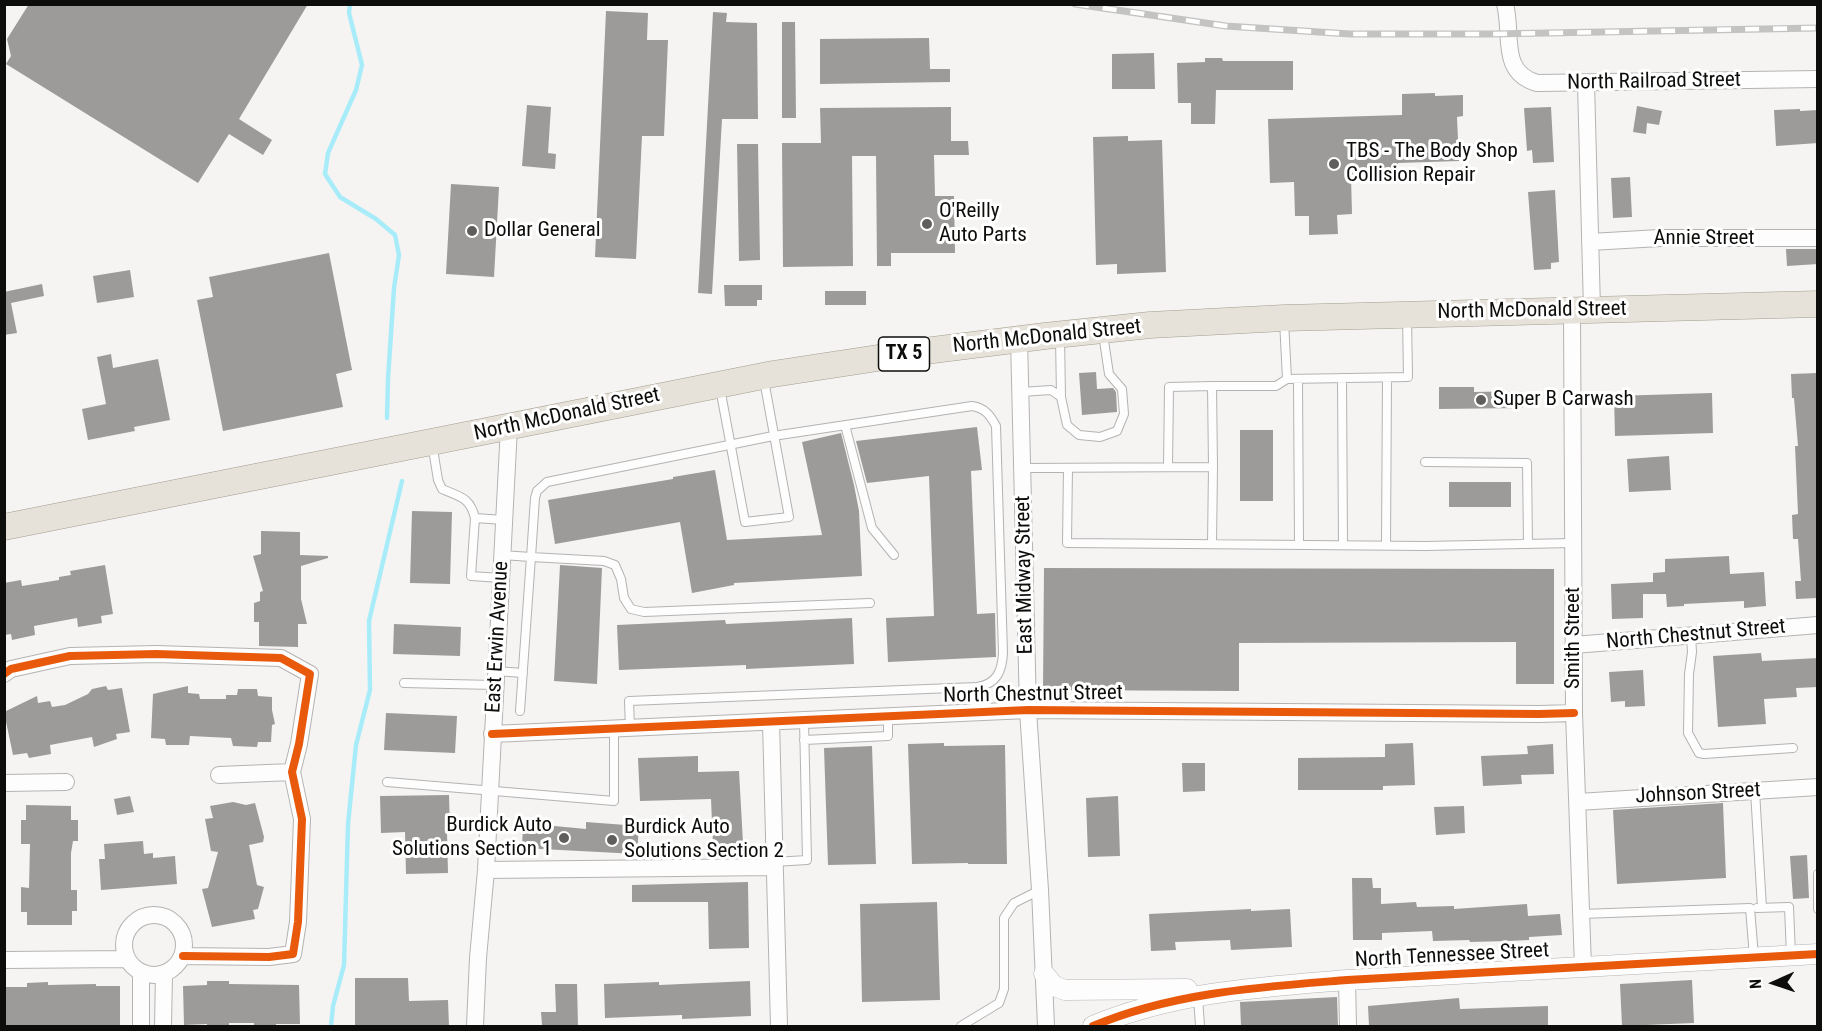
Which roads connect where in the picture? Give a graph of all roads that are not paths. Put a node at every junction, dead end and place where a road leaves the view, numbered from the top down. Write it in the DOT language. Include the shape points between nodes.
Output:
graph roads {
  1 [pos="1505,4"];
  2 [pos="1818,79"];
  3 [pos="1586,83"];
  4 [pos="1818,238"];
  5 [pos="1590,242"];
  6 [pos="1818,304"];
  7 [pos="1582,309"];
  8 [pos="1407,314"];
  9 [pos="1284,318"];
  10 [pos="1102,329"];
  11 [pos="1060,334"];
  12 [pos="1019,339"];
  13 [pos="763,376"];
  14 [pos="1342,378"];
  15 [pos="1387,378"];
  16 [pos="1287,379"];
  17 [pos="1298,379"];
  18 [pos="719,384"];
  19 [pos="1212,386"];
  20 [pos="1021,392"];
  21 [pos="1061,397"];
  22 [pos="845,425"];
  23 [pos="509,427"];
  24 [pos="773,436"];
  25 [pos="432,442"];
  26 [pos="730,444"];
  27 [pos="1425,462"];
  28 [pos="1168,467"];
  29 [pos="1213,467"];
  30 [pos="1023,468"];
  31 [pos="1068,468"];
  32 [pos="476,518"];
  33 [pos="504,520"];
  34 [pos="4,527"];
  35 [pos="1573,543"];
  36 [pos="1212,544"];
  37 [pos="1528,544"];
  38 [pos="1299,545"];
  39 [pos="1344,545"];
  40 [pos="1386,545"];
  41 [pos="502,555"];
  42 [pos="894,555"];
  43 [pos="531,557"];
  44 [pos="501,578"];
  45 [pos="870,603"];
  46 [pos="1818,625"];
  47 [pos="1690,636"];
  48 [pos="1574,645"];
  49 [pos="523,673"];
  50 [pos="4,674"];
  51 [pos="496,678"];
  52 [pos="404,683"];
  53 [pos="974,687"];
  54 [pos="1028,710"];
  55 [pos="520,711"];
  56 [pos="975,713"];
  57 [pos="1574,713"];
  58 [pos="888,716"];
  59 [pos="838,718"];
  60 [pos="804,720"];
  61 [pos="771,722"];
  62 [pos="622,728"];
  63 [pos="492,734"];
  64 [pos="840,739"];
  65 [pos="804,740"];
  66 [pos="1793,748"];
  67 [pos="292,772"];
  68 [pos="219,775"];
  69 [pos="66,782"];
  70 [pos="387,782"];
  71 [pos="4,783"];
  72 [pos="1818,787"];
  73 [pos="489,790"];
  74 [pos="1755,791"];
  75 [pos="1578,802"];
  76 [pos="774,865"];
  77 [pos="486,870"];
  78 [pos="1818,874"];
  79 [pos="1040,890"];
  80 [pos="1750,908"];
  81 [pos="1762,908"];
  82 [pos="1818,909"];
  83 [pos="1581,914"];
  84 [pos="1818,954"];
  85 [pos="1791,955"];
  86 [pos="183,956"];
  87 [pos="1754,957"];
  88 [pos="126,959"];
  89 [pos="4,960"];
  90 [pos="1583,967"];
  91 [pos="141,973"];
  92 [pos="164,974"];
  93 [pos="1044,974"];
  94 [pos="1347,980"];
  95 [pos="1198,993"];
  96 [pos="141,1026"];
  97 [pos="163,1026"];
  98 [pos="475,1026"];
  99 [pos="779,1026"];
  100 [pos="961,1026"];
  101 [pos="1046,1026"];
  102 [pos="1093,1026"];
  103 [pos="1200,1026"];
  104 [pos="1348,1026"];
  1 -- 3 [label="street, North Railroad Street" via="1511,60 1521,76 1547,84"];
  2 -- 3 [label="street, North Railroad Street"];
  3 -- 5 [label="street, Smith Street"];
  4 -- 5 [label="street, Annie Street"];
  5 -- 7 [label="street, Smith Street"];
  6 -- 7 [label="main road, North McDonald Street / TX 5"];
  7 -- 8 [label="main road, North McDonald Street / TX 5"];
  7 -- 35 [label="street, Smith Street"];
  8 -- 9 [label="main road, North McDonald Street / TX 5"];
  8 -- 15 [label="lane" via="1408,377"];
  9 -- 10 [label="main road, North McDonald Street / TX 5"];
  9 -- 16 [label="lane"];
  10 -- 11 [label="main road, North McDonald Street / TX 5"];
  10 -- 21 [label="lane" via="1109,374 1122,389 1124,414 1117,431 1100,437 1079,435 1067,425"];
  11 -- 12 [label="main road, North McDonald Street / TX 5"];
  11 -- 21 [label="lane"];
  12 -- 13 [label="main road, North McDonald Street / TX 5"];
  12 -- 20 [label="street, East Midway Street"];
  13 -- 18 [label="main road, North McDonald Street / TX 5"];
  13 -- 24 [label="lane"];
  14 -- 15 [label="lane"];
  14 -- 17 [label="lane"];
  14 -- 39 [label="lane"];
  15 -- 40 [label="lane"];
  16 -- 17 [label="lane"];
  16 -- 19 [label="lane" via="1276,386"];
  17 -- 38 [label="lane"];
  18 -- 23 [label="main road, North McDonald Street / TX 5"];
  18 -- 26 [label="lane"];
  19 -- 28 [label="lane" via="1168,387"];
  19 -- 29 [label="lane"];
  20 -- 21 [label="lane" via="1051,390"];
  20 -- 30 [label="street, East Midway Street"];
  22 -- 24 [label="lane"];
  22 -- 42 [label="lane" via="872,528"];
  22 -- 53 [label="lane" via="972,406 984,410 996,426 1002,665 992,682"];
  23 -- 25 [label="main road, North McDonald Street / TX 5"];
  23 -- 33 [label="street, East Erwin Avenue"];
  24 -- 26 [label="lane"];
  24 -- 26 [label="lane" via="789,517 745,522"];
  25 -- 32 [label="lane" via="442,489 466,499"];
  25 -- 34 [label="main road, North McDonald Street / TX 5"];
  26 -- 43 [label="lane" via="547,482 535,498"];
  27 -- 37 [label="lane" via="1527,463"];
  28 -- 29 [label="lane"];
  28 -- 31 [label="lane"];
  29 -- 36 [label="lane"];
  30 -- 31 [label="lane"];
  30 -- 54 [label="street, East Midway Street"];
  31 -- 36 [label="lane" via="1067,543"];
  32 -- 33 [label="lane"];
  32 -- 44 [label="lane" via="471,576"];
  33 -- 41 [label="street, East Erwin Avenue"];
  35 -- 37 [label="lane"];
  35 -- 48 [label="street, Smith Street"];
  36 -- 38 [label="lane"];
  37 -- 40 [label="lane"];
  38 -- 39 [label="lane"];
  39 -- 40 [label="lane"];
  41 -- 43 [label="lane"];
  41 -- 44 [label="street, East Erwin Avenue"];
  43 -- 45 [label="lane" via="604,561 615,566 627,604 644,612"];
  43 -- 49 [label="lane"];
  44 -- 51 [label="street, East Erwin Avenue"];
  46 -- 47 [label="street, North Chestnut Street"];
  47 -- 48 [label="street, North Chestnut Street"];
  47 -- 66 [label="lane" via="1688,733 1699,753"];
  48 -- 57 [label="street, Smith Street"];
  49 -- 51 [label="lane"];
  49 -- 55 [label="lane"];
  50 -- 67 [label="street" via="70,656 281,658 310,674"];
  51 -- 52 [label="lane"];
  51 -- 63 [label="street, East Erwin Avenue"];
  53 -- 56 [label="lane"];
  53 -- 62 [label="lane" via="629,701"];
  54 -- 56 [label="street, North Chestnut Street"];
  54 -- 57 [label="street, North Chestnut Street"];
  54 -- 79 [label="street, East Midway Street"];
  56 -- 58 [label="street, North Chestnut Street"];
  57 -- 75 [label="street, Smith Street"];
  58 -- 59 [label="street, North Chestnut Street"];
  58 -- 64 [label="lane" via="888,736"];
  59 -- 60 [label="street, North Chestnut Street"];
  59 -- 64 [label="lane"];
  60 -- 61 [label="street, North Chestnut Street"];
  60 -- 65 [label="lane"];
  61 -- 62 [label="street, North Chestnut Street"];
  61 -- 76 [label="street"];
  62 -- 63 [label="street, North Chestnut Street"];
  62 -- 73 [label="lane" via="614,801"];
  63 -- 73 [label="street, East Erwin Avenue"];
  64 -- 65 [label="lane"];
  65 -- 76 [label="lane" via="807,860"];
  67 -- 68 [label="street"];
  67 -- 86 [label="street" via="302,819 293,954"];
  69 -- 71 [label="street"];
  70 -- 73 [label="lane"];
  72 -- 74 [label="street, Johnson Street"];
  73 -- 77 [label="street, East Erwin Avenue"];
  74 -- 75 [label="street, Johnson Street"];
  74 -- 81 [label="lane"];
  75 -- 83 [label="street, Smith Street"];
  76 -- 77 [label="street"];
  76 -- 99 [label="street"];
  77 -- 98 [label="street, East Erwin Avenue"];
  78 -- 82 [label="lane"];
  79 -- 93 [label="street, East Midway Street"];
  79 -- 100 [label="lane" via="1014,903 1004,918 1004,988 999,1004"];
  80 -- 81 [label="lane"];
  80 -- 83 [label="lane"];
  80 -- 87 [label="lane"];
  81 -- 85 [label="lane" via="1789,907"];
  83 -- 90 [label="street, Smith Street"];
  84 -- 85 [label="street, North Tennessee Street"];
  85 -- 87 [label="street, North Tennessee Street"];
  86 -- 88 [label="street" via="183,936 178,927 171,920 152,915 142,917 128,930 124,939"];
  86 -- 92 [label="street"];
  87 -- 90 [label="street, North Tennessee Street"];
  88 -- 89 [label="street"];
  88 -- 91 [label="street"];
  90 -- 94 [label="street, North Tennessee Street"];
  91 -- 92 [label="street"];
  91 -- 96 [label="street"];
  92 -- 97 [label="street"];
  93 -- 95 [label="street" via="1054,986 1065,990"];
  93 -- 101 [label="street, East Midway Street"];
  94 -- 95 [label="street, North Tennessee Street"];
  94 -- 104 [label="street"];
  95 -- 102 [label="street"];
  95 -- 103 [label="lane"];
}
